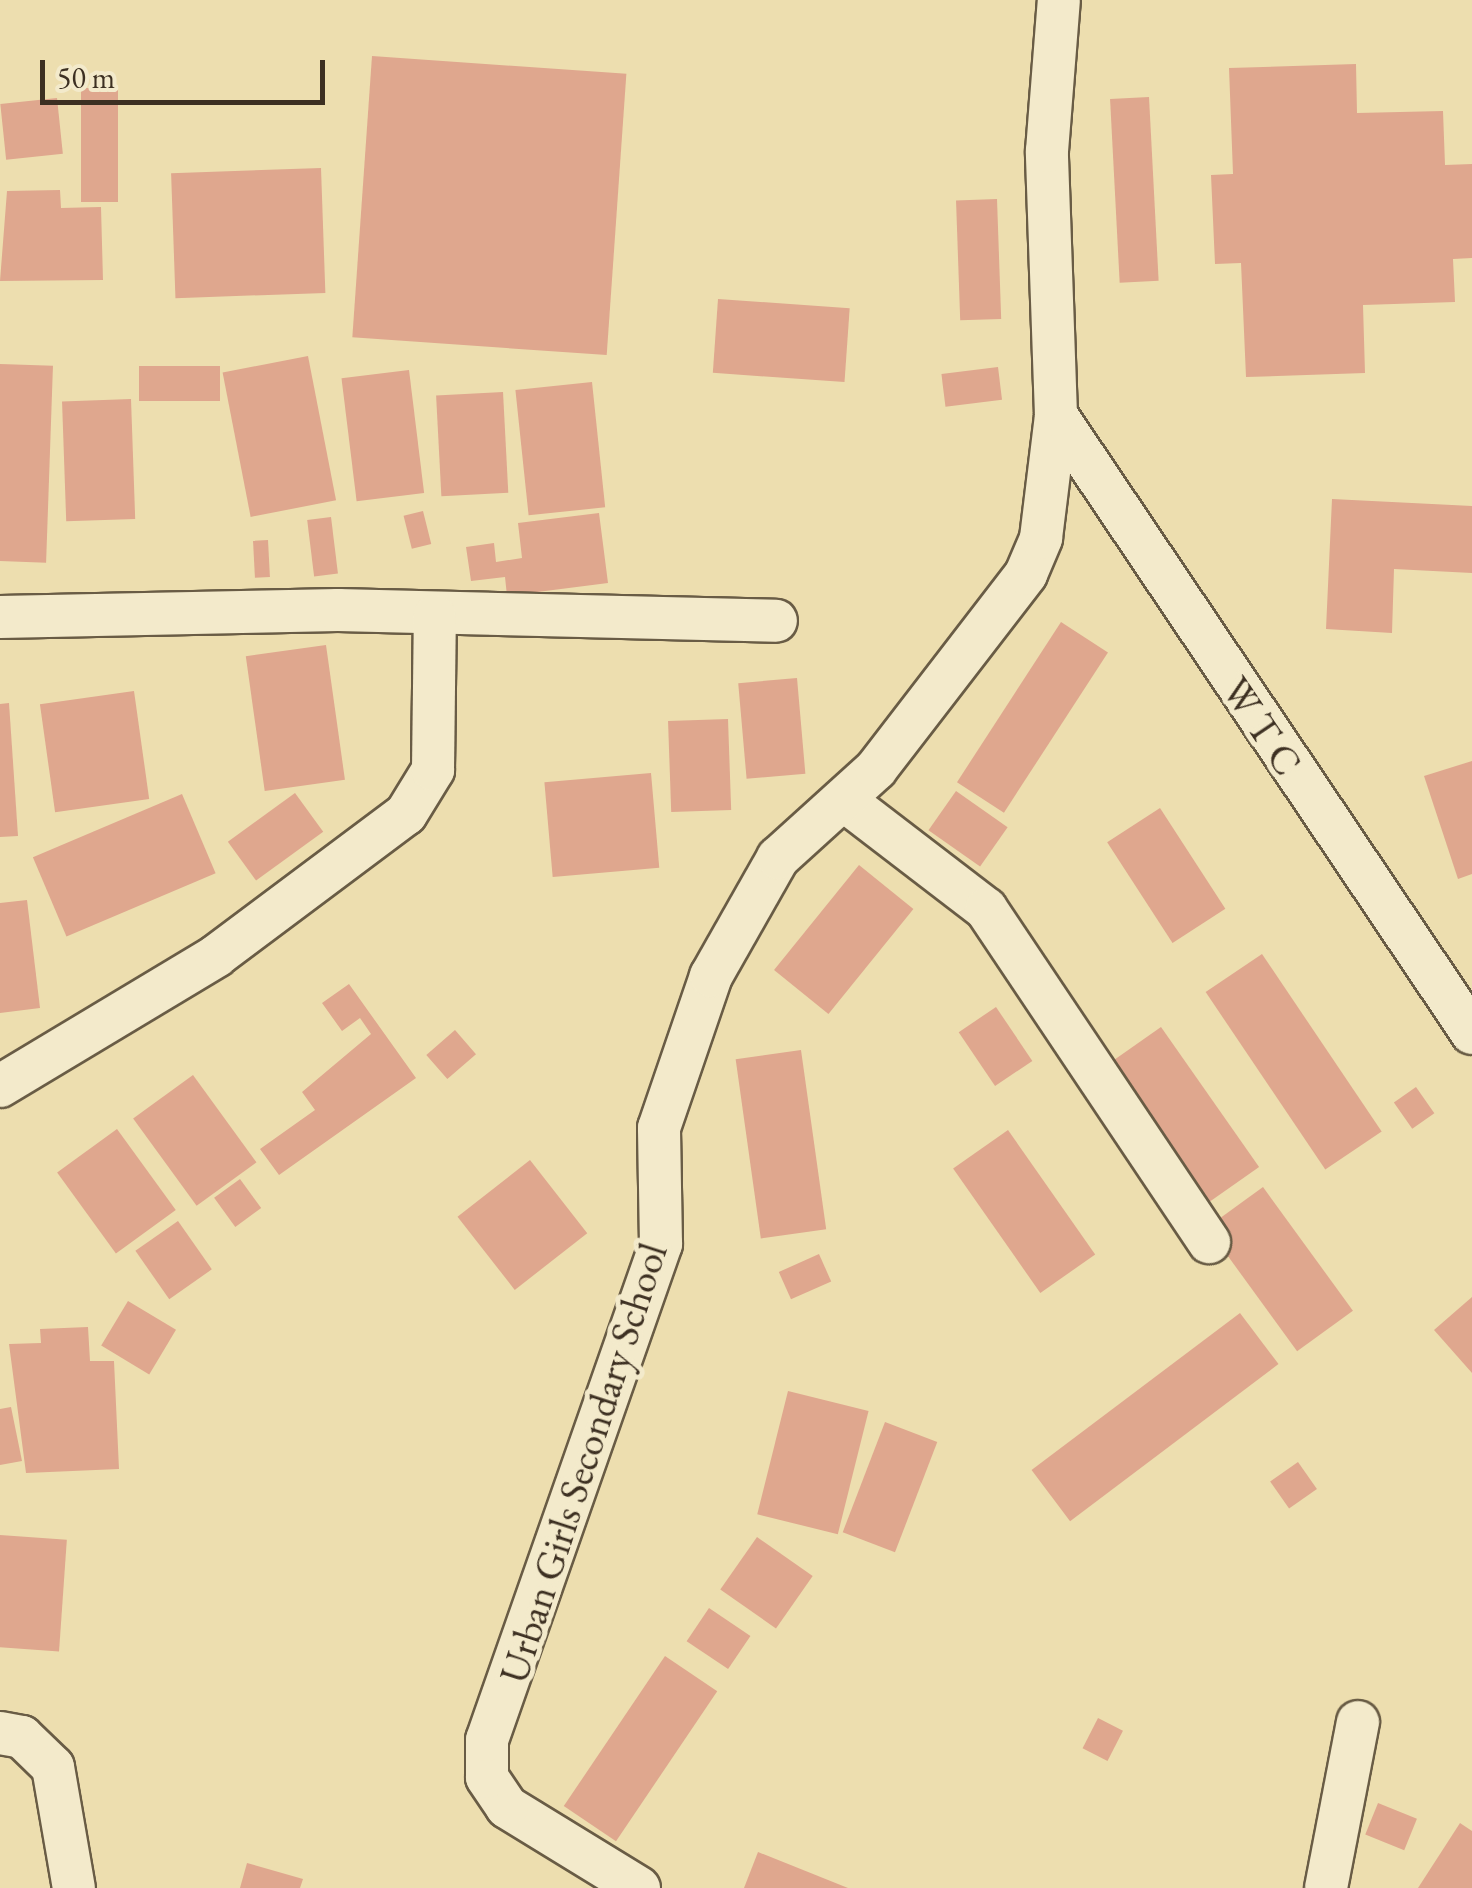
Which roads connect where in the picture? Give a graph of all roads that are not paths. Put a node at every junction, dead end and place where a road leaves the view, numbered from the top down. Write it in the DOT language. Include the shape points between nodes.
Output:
graph roads {
  1 [pos="1059,0"];
  2 [pos="1056,415"];
  3 [pos="435,616"];
  4 [pos="0,617"];
  5 [pos="776,621"];
  6 [pos="844,800"];
  7 [pos="1472,1034"];
  8 [pos="0,1086"];
  9 [pos="1209,1242"];
  10 [pos="1358,1722"];
  11 [pos="0,1732"];
  12 [pos="74,1888"];
  13 [pos="639,1888"];
  14 [pos="1326,1888"];
  1 -- 2 [label="street, Urban Girls Secondary School" via="1048,150"];
  2 -- 6 [label="street, Urban Girls Secondary School" via="1051,494 1026,574"];
  2 -- 7 [label="street, W T C"];
  3 -- 4 [label="street"];
  3 -- 5 [label="street"];
  3 -- 8 [label="street" via="432,770 406,814 216,956"];
  6 -- 9 [label="street" via="986,909"];
  6 -- 13 [label="street, Urban Girls Secondary School" via="778,858 711,976 659,1128 661,1244 487,1740 487,1777 507,1808"];
  10 -- 14 [label="street"];
  11 -- 12 [label="street" via="22,1736 53,1768"];
}
